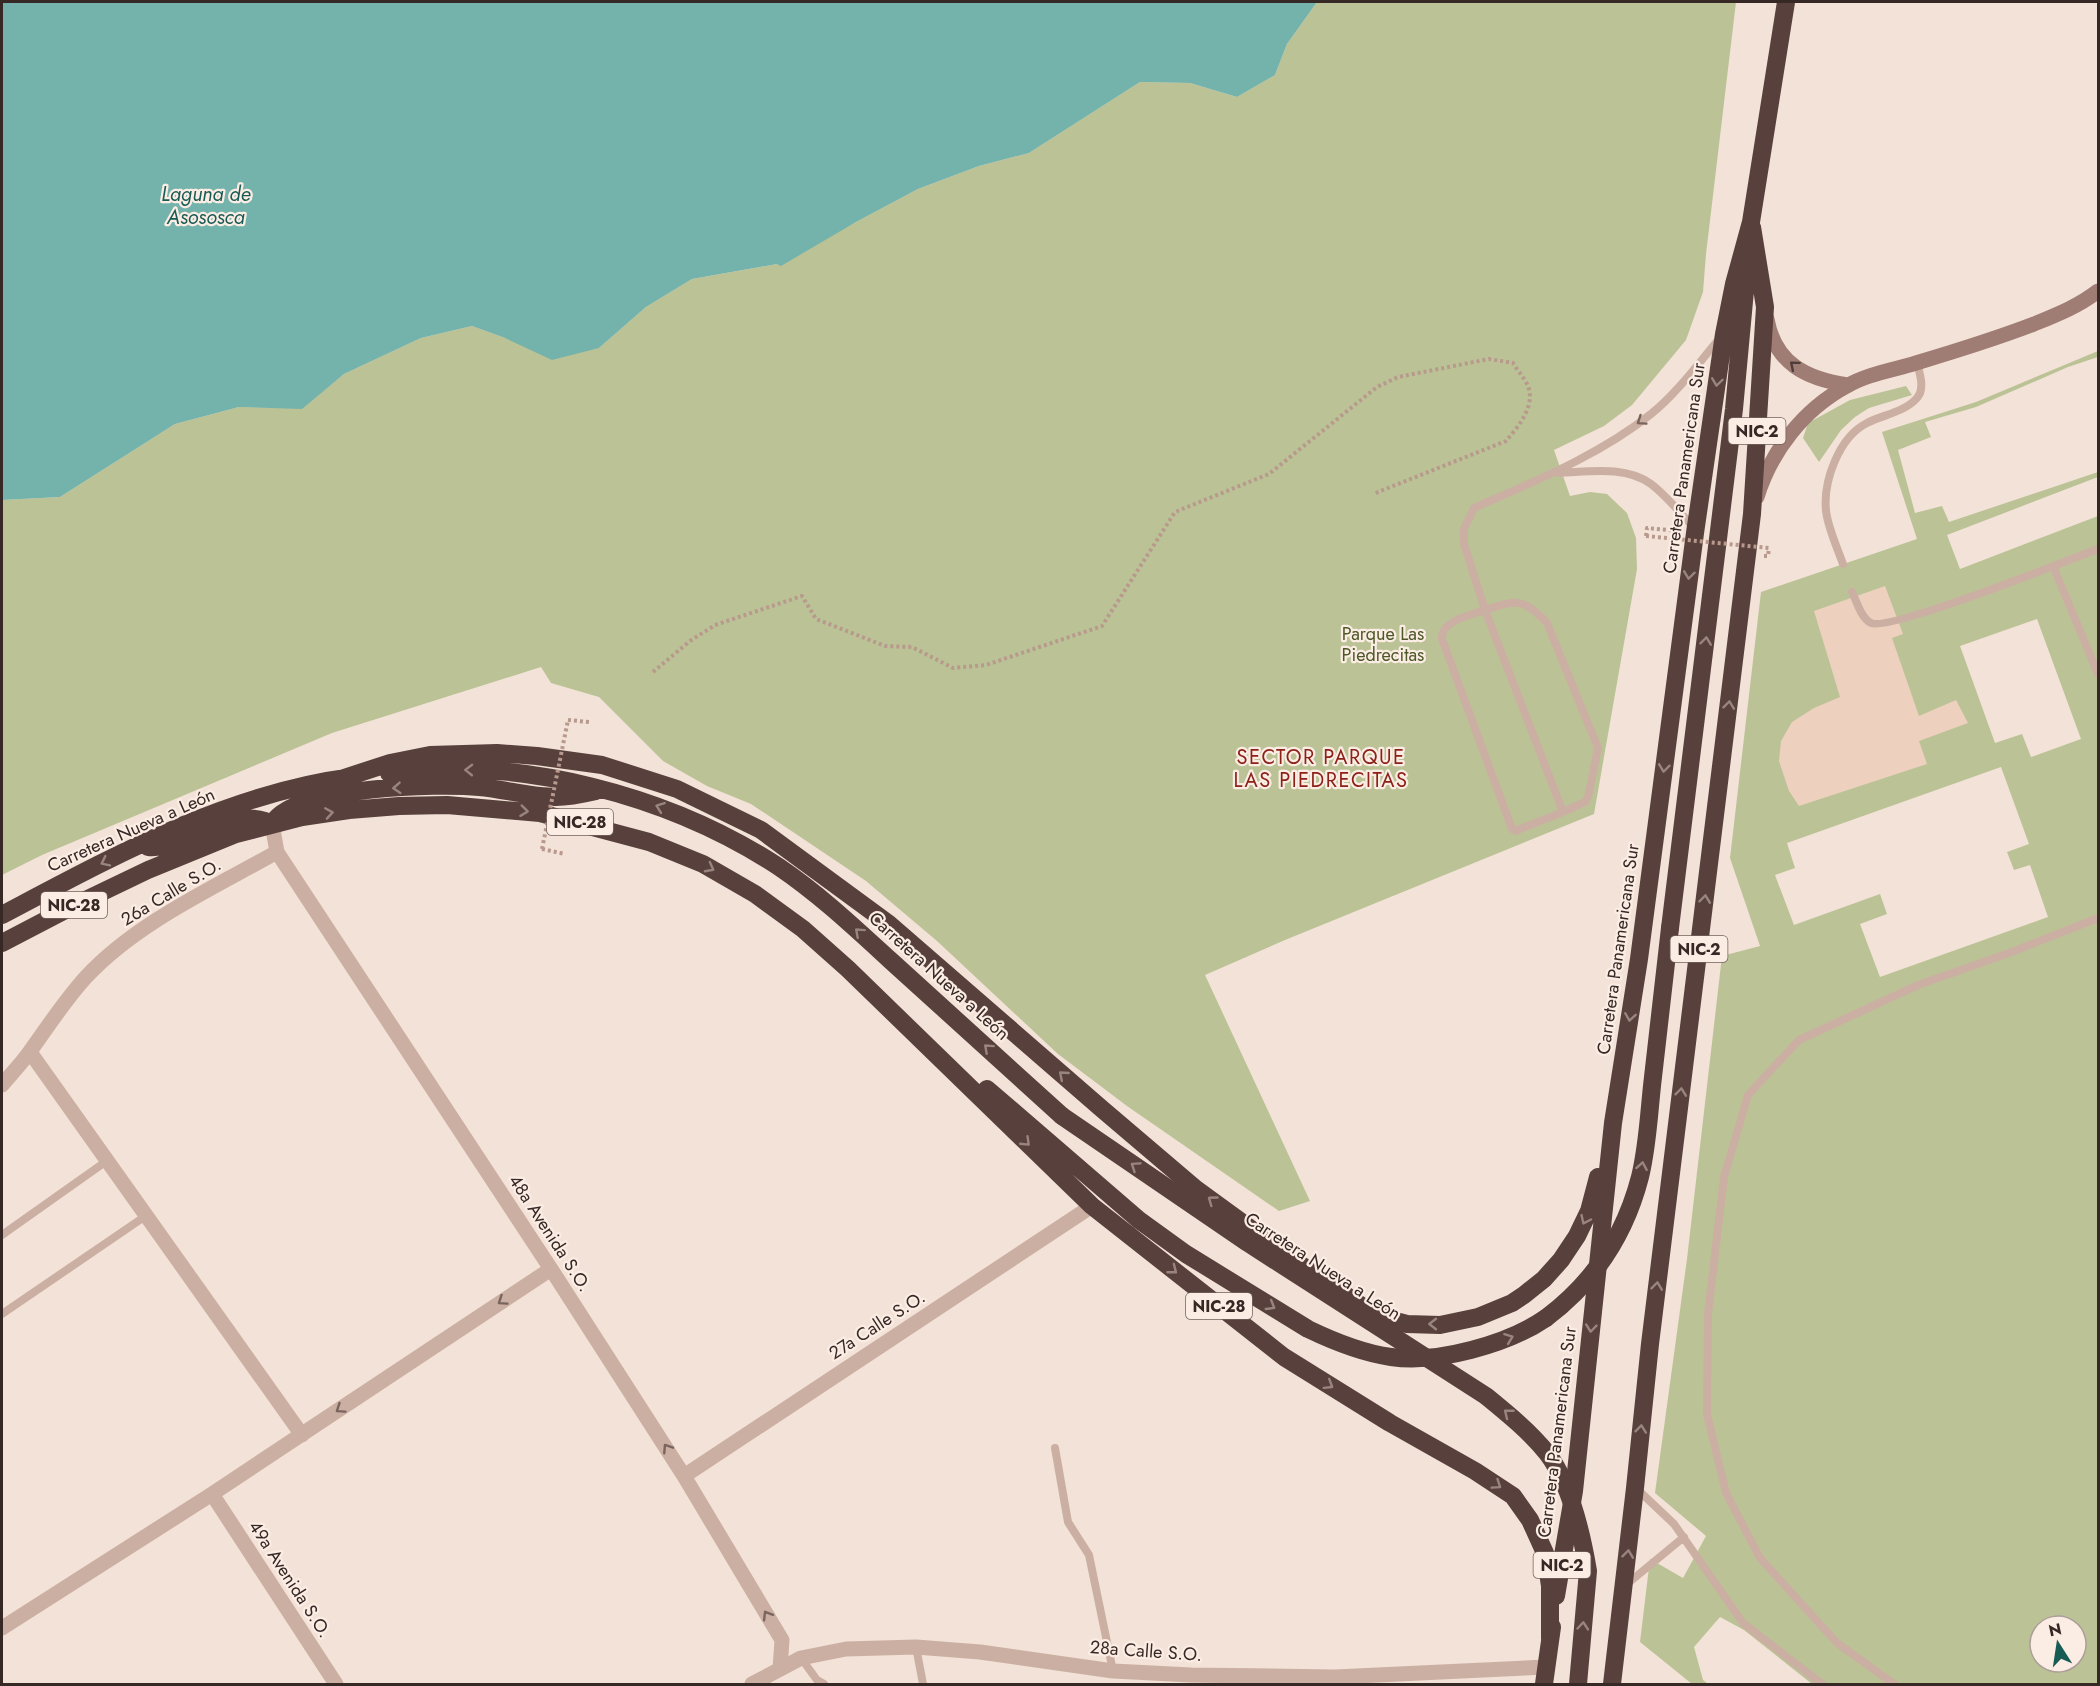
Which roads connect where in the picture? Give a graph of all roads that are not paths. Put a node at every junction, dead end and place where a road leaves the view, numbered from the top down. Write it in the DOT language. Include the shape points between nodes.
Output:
graph roads {
  1 [pos="1786,2"];
  2 [pos="1751,222"];
  3 [pos="2097,295"];
  4 [pos="1765,307"];
  5 [pos="1724,334"];
  6 [pos="1917,363"];
  7 [pos="1848,385"];
  8 [pos="1554,473"];
  9 [pos="1752,514"];
  10 [pos="1695,531"];
  11 [pos="2098,549"];
  12 [pos="1843,564"];
  13 [pos="2052,566"];
  14 [pos="1852,592"];
  15 [pos="1485,610"];
  16 [pos="2098,674"];
  17 [pos="341,779"];
  18 [pos="601,789"];
  19 [pos="1563,812"];
  20 [pos="272,824"];
  21 [pos="138,846"];
  22 [pos="277,852"];
  23 [pos="2,915"];
  24 [pos="2098,918"];
  25 [pos="2,943"];
  26 [pos="849,969"];
  27 [pos="30,1052"];
  28 [pos="2,1085"];
  29 [pos="1613,1123"];
  30 [pos="108,1160"];
  31 [pos="1092,1206"];
  32 [pos="147,1215"];
  33 [pos="2,1235"];
  34 [pos="551,1269"];
  35 [pos="2,1314"];
  36 [pos="302,1435"];
  37 [pos="1055,1448"];
  38 [pos="684,1476"];
  39 [pos="1635,1488"];
  40 [pos="212,1494"];
  41 [pos="1684,1537"];
  42 [pos="1624,1587"];
  43 [pos="2,1628"];
  44 [pos="1550,1639"];
  45 [pos="916,1647"];
  46 [pos="801,1658"];
  47 [pos="780,1670"];
  48 [pos="1113,1671"];
  49 [pos="1545,1676"];
  50 [pos="1147,1679"];
  51 [pos="336,1684"];
  52 [pos="752,1684"];
  53 [pos="824,1684"];
  54 [pos="923,1684"];
  55 [pos="1578,1684"];
  56 [pos="1612,1684"];
  57 [pos="1822,1684"];
  58 [pos="1894,1684"];
  1 -- 2 [label="highway, Carretera Panamericana Sur / NIC-2"];
  2 -- 4 [label="highway, Carretera Panamericana Sur / NIC-2"];
  2 -- 5 [label="highway, Carretera Panamericana Sur / NIC-2"];
  26 -- 2 [label="highway, one-way, bridge" via="1139,1220 1186,1254 1308,1329 1355,1349 1393,1358 1424,1357 1469,1350 1513,1337 1563,1305 1593,1274 1611,1247 1626,1219 1640,1176 1734,409"];
  3 -- 6 [label="street" via="2031,325"];
  7 -- 4 [label="street, one-way" via="1822,381 1800,371 1781,354 1769,332"];
  4 -- 9 [label="highway, Carretera Panamericana Sur / NIC-2"];
  5 -- 8 [label="lane, one-way" via="1652,413 1591,454"];
  5 -- 10 [label="highway, Carretera Panamericana Sur / NIC-2, one-way"];
  6 -- 7 [label="street"];
  6 -- 12 [label="lane" via="1922,385 1918,397 1853,432 1839,453 1826,489 1826,512"];
  7 -- 9 [label="street" via="1820,403 1796,426 1776,453"];
  8 -- 10 [label="lane" via="1627,473 1649,482"];
  8 -- 15 [label="lane" via="1474,508 1464,529 1464,544"];
  39 -- 9 [label="highway, Carretera Panamericana Sur / NIC-2, one-way"];
  10 -- 29 [label="highway, Carretera Panamericana Sur / NIC-2, one-way" via="1641,947"];
  11 -- 13 [label="lane"];
  13 -- 14 [label="lane" via="1883,625 1871,624"];
  13 -- 16 [label="lane"];
  15 -- 19 [label="lane"];
  15 -- 19 [label="lane" via="1522,602 1547,623 1598,748 1588,797"];
  15 -- 19 [label="lane" via="1446,626 1441,633 1512,829 1519,830"];
  18 -- 17 [label="highway, Carretera Nueva a León / NIC-28, one-way" via="497,771 394,772"];
  17 -- 21 [label="highway, Carretera Nueva a León / NIC-28" via="237,806"];
  29 -- 17 [label="highway, one-way" via="1589,1211 1577,1236 1544,1279 1512,1303 1478,1317 1440,1325 1388,1319 1366,1310 1196,1189 889,924 760,830 677,789 602,765 537,756 430,755"];
  18 -- 20 [label="highway, one-way" via="554,797 479,787 394,788 301,803"];
  55 -- 18 [label="highway, Carretera Nueva a León / NIC-28, one-way, bridge" via="1586,1558 1560,1477 1548,1455 1521,1425 1486,1396 1248,1243 1062,1116 830,906 780,867 719,832 661,807"];
  20 -- 21 [label="highway" via="249,818 174,844"];
  20 -- 22 [label="street, 48a Avenida S.O."];
  20 -- 25 [label="highway, NIC-28" via="236,834 148,870"];
  20 -- 26 [label="highway, NIC-28, one-way" via="349,810 447,805 540,813 573,820 649,842 703,864 755,894"];
  21 -- 23 [label="highway, Carretera Nueva a León / NIC-28, one-way"];
  22 -- 27 [label="street, 26a Calle S.O." via="129,939 87,976"];
  22 -- 34 [label="street, 48a Avenida S.O."];
  24 -- 58 [label="lane" via="1918,985 1799,1040 1748,1095 1724,1177 1708,1314 1707,1414 1726,1494 1760,1558 1837,1643"];
  26 -- 31 [label="highway, NIC-28, one-way"];
  27 -- 28 [label="street, 26a Calle S.O."];
  27 -- 30 [label="street"];
  29 -- 44 [label="highway, Carretera Panamericana Sur / NIC-2, one-way" via="1574,1491"];
  30 -- 32 [label="street"];
  30 -- 33 [label="lane"];
  31 -- 38 [label="street, 27a Calle S.O."];
  31 -- 44 [label="highway, NIC-28, one-way" via="1284,1357 1513,1496 1530,1520 1545,1553 1550,1586"];
  32 -- 35 [label="lane"];
  32 -- 36 [label="street"];
  34 -- 36 [label="street, one-way"];
  38 -- 34 [label="street, 48a Avenida S.O., one-way"];
  36 -- 40 [label="street"];
  37 -- 48 [label="lane" via="1068,1522 1089,1555"];
  47 -- 38 [label="street, 48a Avenida S.O., one-way" via="782,1640"];
  39 -- 41 [label="lane"];
  42 -- 39 [label="highway, Carretera Panamericana Sur / NIC-2, one-way"];
  40 -- 43 [label="street"];
  40 -- 51 [label="street, 49a Avenida S.O."];
  41 -- 42 [label="lane"];
  41 -- 57 [label="lane" via="1743,1623"];
  42 -- 56 [label="highway, Carretera Panamericana Sur / NIC-2"];
  44 -- 49 [label="highway, Carretera Panamericana Sur / NIC-2"];
  45 -- 46 [label="street, 28a Calle S.O." via="846,1649"];
  45 -- 48 [label="street, 28a Calle S.O."];
  45 -- 54 [label="lane"];
  46 -- 47 [label="street, 28a Calle S.O."];
  46 -- 53 [label="lane"];
  47 -- 52 [label="street, 28a Calle S.O."];
  48 -- 50 [label="street, 28a Calle S.O."];
  49 -- 50 [label="street, 28a Calle S.O."];
}
